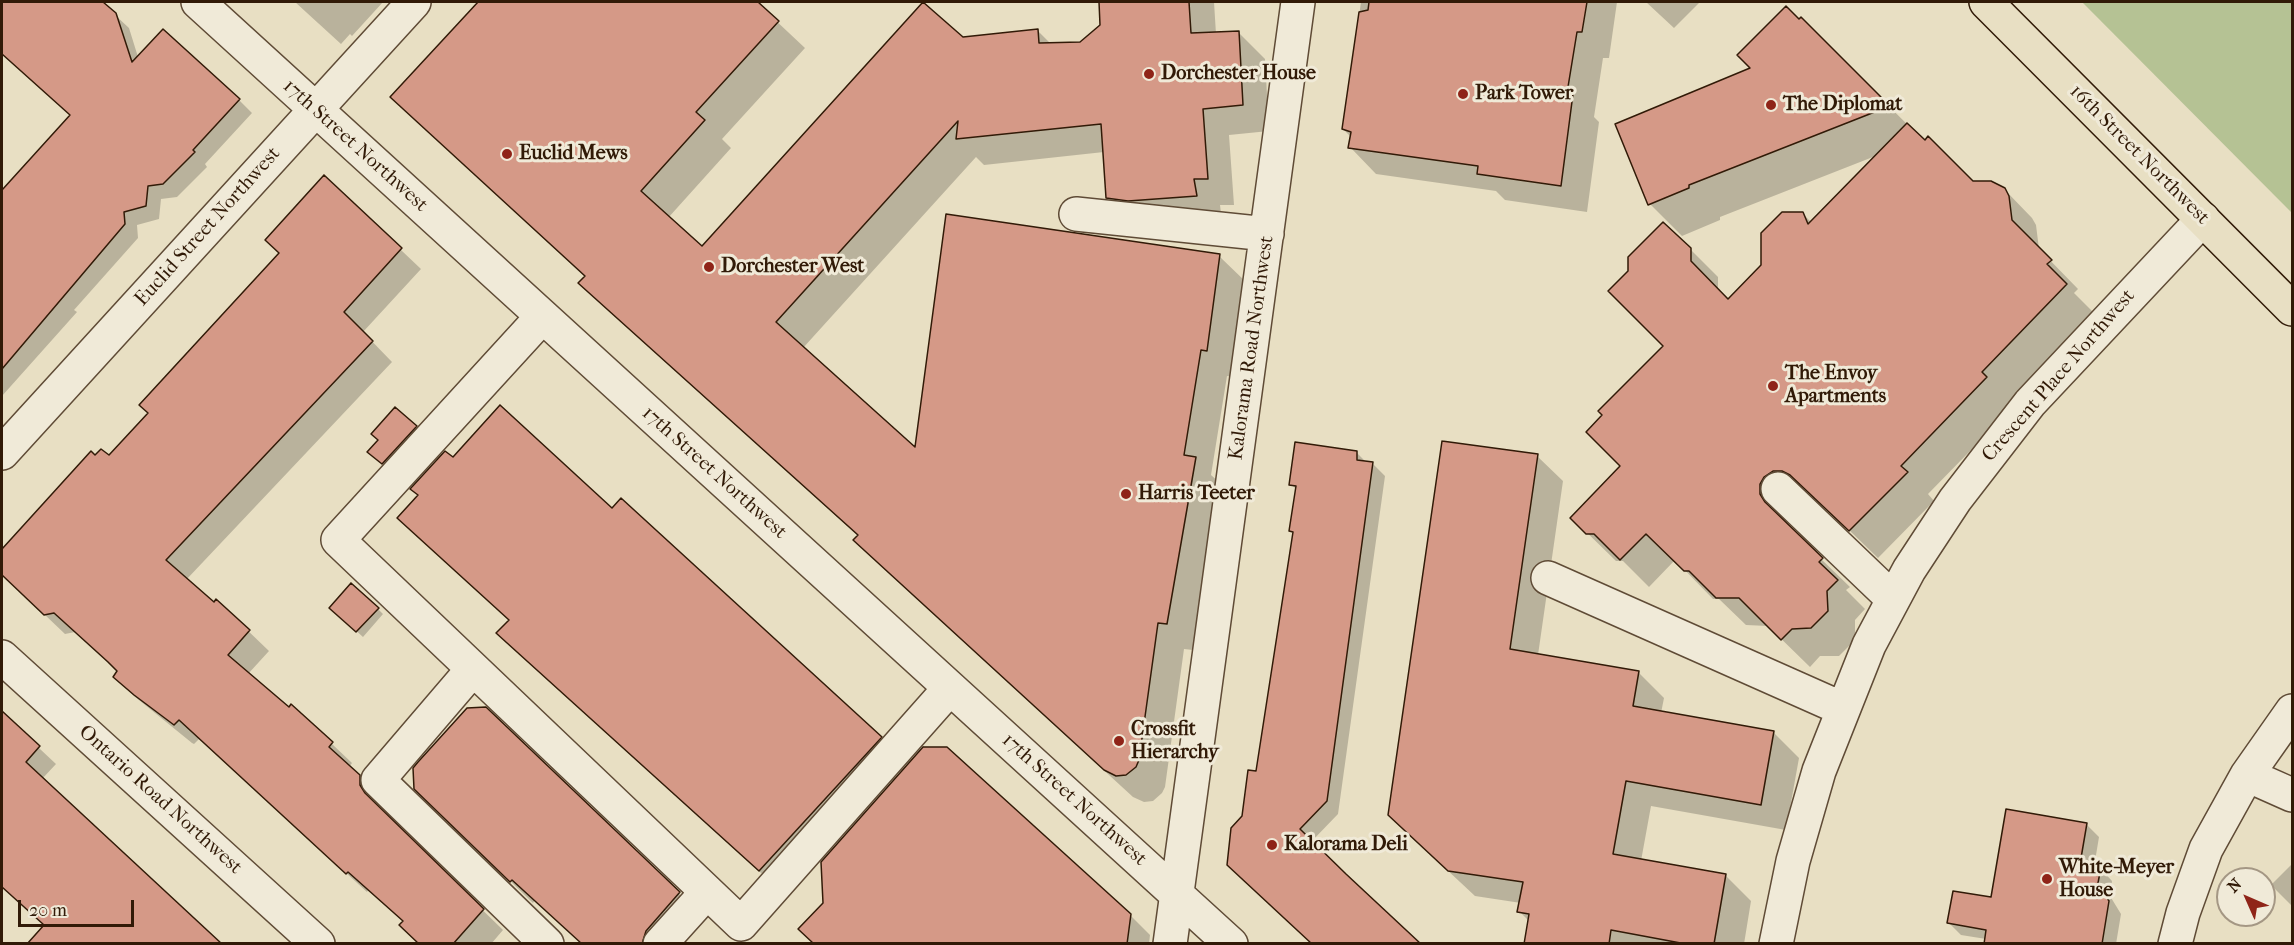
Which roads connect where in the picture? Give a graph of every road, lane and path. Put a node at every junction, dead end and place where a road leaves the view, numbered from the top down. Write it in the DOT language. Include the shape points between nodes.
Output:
graph roads {
  1 [pos="198,2"];
  2 [pos="414,2"];
  3 [pos="1298,2"];
  4 [pos="1986,2"];
  5 [pos="315,109"];
  6 [pos="1076,214"];
  7 [pos="2203,219"];
  8 [pos="1267,234"];
  9 [pos="2292,309"];
  10 [pos="542,317"];
  11 [pos="2,453"];
  12 [pos="1778,489"];
  13 [pos="1548,578"];
  14 [pos="1893,599"];
  15 [pos="2,657"];
  16 [pos="473,669"];
  17 [pos="950,688"];
  18 [pos="1843,709"];
  19 [pos="2292,711"];
  20 [pos="2247,775"];
  21 [pos="2292,795"];
  22 [pos="707,892"];
  23 [pos="1177,892"];
  24 [pos="318,944"];
  25 [pos="547,944"];
  26 [pos="660,944"];
  27 [pos="1170,944"];
  28 [pos="1231,944"];
  29 [pos="1776,944"];
  30 [pos="2175,944"];
  1 -- 5 [label="street, 17th Street Northwest"];
  2 -- 5 [label="street, Euclid Street Northwest"];
  3 -- 8 [label="street, Kalorama Road Northwest"];
  4 -- 7 [label="main road, 16th Street Northwest"];
  5 -- 10 [label="street, 17th Street Northwest"];
  5 -- 11 [label="street, Euclid Street Northwest"];
  6 -- 8 [label="street"];
  7 -- 9 [label="main road, 16th Street Northwest"];
  7 -- 14 [label="street, Crescent Place Northwest" via="2030,403 1954,500"];
  8 -- 23 [label="street, Kalorama Road Northwest"];
  10 -- 16 [label="street" via="338,540"];
  10 -- 17 [label="street, 17th Street Northwest"];
  12 -- 14 [label="street"];
  13 -- 18 [label="street"];
  14 -- 18 [label="street, Crescent Place Northwest"];
  15 -- 24 [label="street, Ontario Road Northwest"];
  16 -- 22 [label="street"];
  16 -- 25 [label="street" via="378,780"];
  17 -- 22 [label="street" via="741,924"];
  17 -- 23 [label="street, 17th Street Northwest"];
  18 -- 29 [label="street, Crescent Place Northwest" via="1805,816"];
  19 -- 20 [label="street"];
  20 -- 21 [label="street"];
  20 -- 30 [label="street" via="2206,849"];
  22 -- 26 [label="street"];
  23 -- 27 [label="street, Kalorama Road Northwest"];
  23 -- 28 [label="street, 17th Street Northwest"];
}
